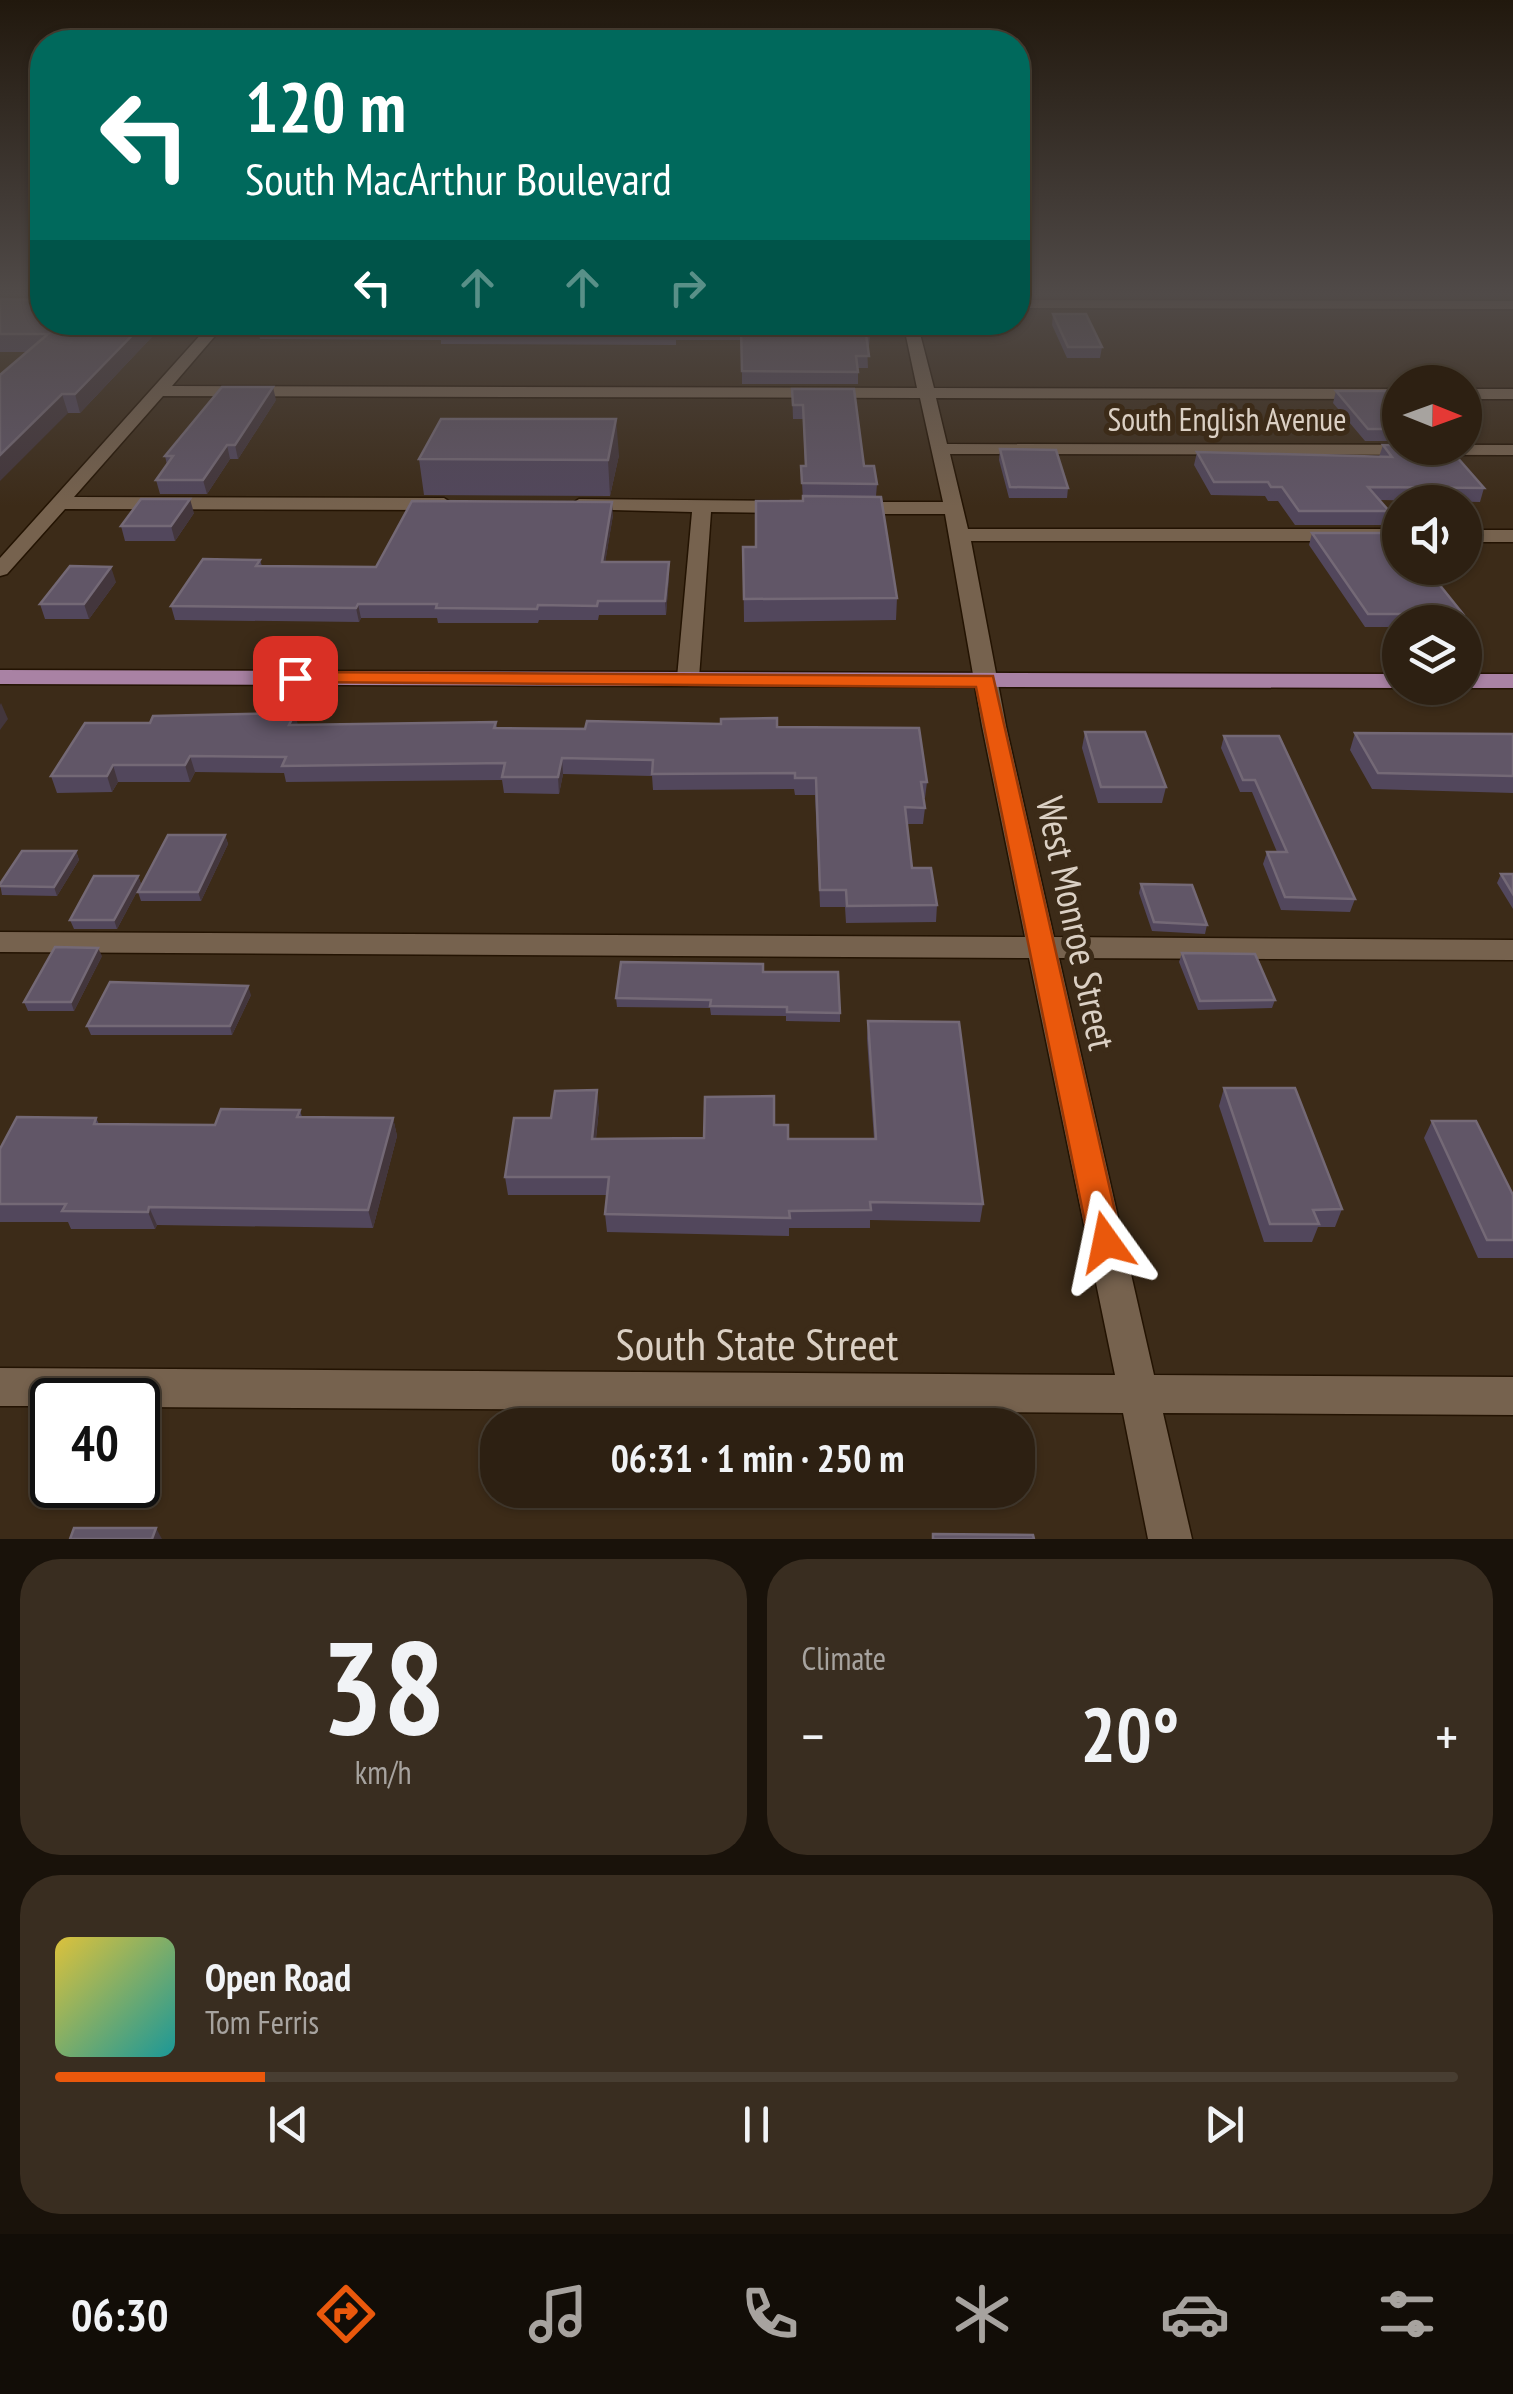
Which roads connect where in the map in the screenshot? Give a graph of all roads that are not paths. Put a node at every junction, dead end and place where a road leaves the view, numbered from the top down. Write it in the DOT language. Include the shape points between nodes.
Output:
graph roads {
  1 [pos="185,363"];
  2 [pos="920,363"];
  3 [pos="160,391"];
  4 [pos="1382,394"];
  5 [pos="1482,394"];
  6 [pos="1513,394"];
  7 [pos="928,395"];
  8 [pos="940,449"];
  9 [pos="1513,450"];
  10 [pos="59,503"];
  11 [pos="468,504"];
  12 [pos="566,505"];
  13 [pos="702,506"];
  14 [pos="957,522"];
  15 [pos="1382,535"];
  16 [pos="1482,536"];
  17 [pos="1513,536"];
  18 [pos="0,570"];
  19 [pos="0,677"];
  20 [pos="688,678"];
  21 [pos="986,680"];
  22 [pos="1382,681"];
  23 [pos="1482,681"];
  24 [pos="1513,681"];
  25 [pos="0,942"];
  26 [pos="1041,948"];
  27 [pos="1513,950"];
  28 [pos="0,1388"];
  29 [pos="1140,1396"];
  30 [pos="1513,1396"];
  31 [pos="1170,1539"];
  1 -- 3 [label="street"];
  2 -- 7 [label="street, West Monroe Street"];
  3 -- 7 [label="street"];
  3 -- 10 [label="street"];
  4 -- 7 [label="street"];
  5 -- 6 [label="street"];
  7 -- 8 [label="street, West Monroe Street"];
  8 -- 9 [label="street, South English Avenue"];
  8 -- 14 [label="street, West Monroe Street"];
  10 -- 11 [label="street"];
  10 -- 18 [label="street"];
  12 -- 13 [label="street"];
  13 -- 14 [label="street" via="823,507"];
  13 -- 20 [label="street"];
  14 -- 15 [label="street"];
  14 -- 21 [label="street, West Monroe Street"];
  16 -- 17 [label="street"];
  19 -- 20 [label="main road"];
  20 -- 21 [label="main road"];
  21 -- 22 [label="main road"];
  21 -- 26 [label="street, West Monroe Street"];
  23 -- 24 [label="main road"];
  25 -- 26 [label="street"];
  26 -- 27 [label="street"];
  26 -- 29 [label="street, West Monroe Street"];
  28 -- 29 [label="street, South State Street"];
  29 -- 30 [label="street, South State Street"];
  29 -- 31 [label="street, West Monroe Street"];
}
